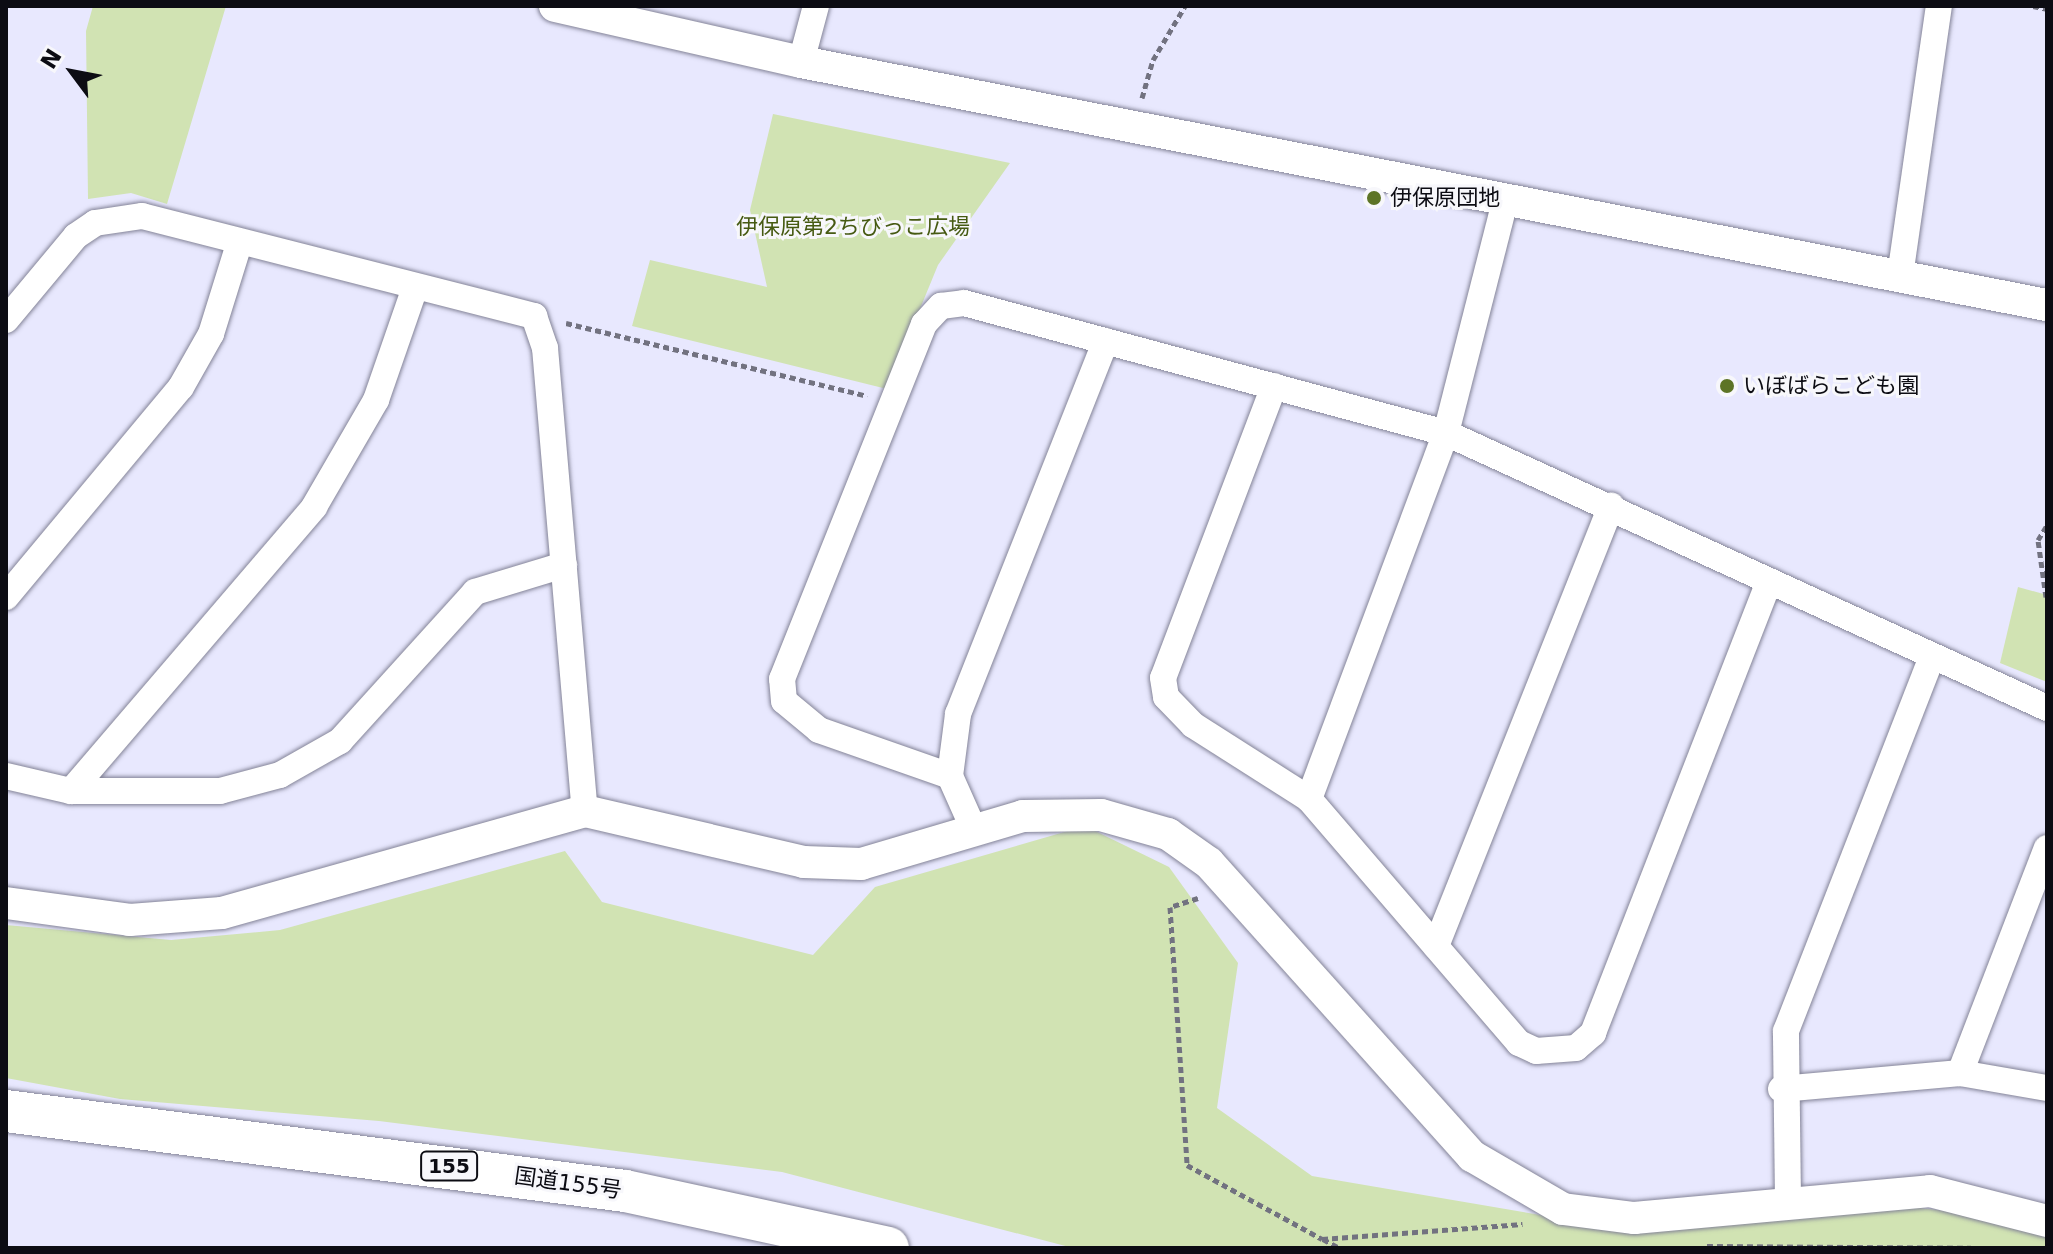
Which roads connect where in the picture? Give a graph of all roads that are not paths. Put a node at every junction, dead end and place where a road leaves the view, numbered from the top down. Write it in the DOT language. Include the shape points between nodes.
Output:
graph roads {
  1 [pos="555,6"];
  2 [pos="816,6"];
  3 [pos="1939,6"];
  4 [pos="801,62"];
  5 [pos="1505,201"];
  6 [pos="239,244"];
  7 [pos="1900,276"];
  8 [pos="414,290"];
  9 [pos="2047,305"];
  10 [pos="6,320"];
  11 [pos="1106,341"];
  12 [pos="1274,386"];
  13 [pos="1446,433"];
  14 [pos="1611,506"];
  15 [pos="564,565"];
  16 [pos="1769,581"];
  17 [pos="6,597"];
  18 [pos="1932,656"];
  19 [pos="2047,708"];
  20 [pos="6,776"];
  21 [pos="950,776"];
  22 [pos="71,791"];
  23 [pos="1309,799"];
  24 [pos="585,811"];
  25 [pos="974,830"];
  26 [pos="2047,848"];
  27 [pos="6,903"];
  28 [pos="1436,946"];
  29 [pos="1960,1073"];
  30 [pos="2047,1088"];
  31 [pos="1781,1089"];
  32 [pos="6,1111"];
  33 [pos="1788,1201"];
  34 [pos="2047,1221"];
  35 [pos="874,1246"];
  1 -- 4 [label="street"];
  2 -- 4 [label="street"];
  3 -- 7 [label="street"];
  4 -- 5 [label="street"];
  5 -- 7 [label="street"];
  5 -- 13 [label="street"];
  6 -- 8 [label="street"];
  6 -- 10 [label="street" via="142,216 95,223"];
  6 -- 17 [label="street" via="211,334 181,387"];
  7 -- 9 [label="street"];
  8 -- 15 [label="street" via="534,316 545,348"];
  8 -- 22 [label="street" via="376,400 314,507"];
  11 -- 12 [label="street"];
  11 -- 21 [label="street" via="958,714"];
  11 -- 21 [label="street" via="964,303 941,306 924,324 782,679 784,701 819,730"];
  12 -- 13 [label="street"];
  12 -- 23 [label="street" via="1163,678 1177,713"];
  13 -- 14 [label="street"];
  13 -- 23 [label="street"];
  14 -- 16 [label="street"];
  14 -- 28 [label="street"];
  15 -- 22 [label="street" via="475,592 340,741 280,775 220,791"];
  15 -- 24 [label="street"];
  16 -- 18 [label="street"];
  16 -- 28 [label="street" via="1593,1033 1552,1054 1519,1043"];
  18 -- 19 [label="street"];
  18 -- 31 [label="street" via="1786,1031"];
  20 -- 22 [label="street"];
  21 -- 25 [label="street"];
  23 -- 28 [label="street"];
  24 -- 25 [label="street" via="804,862 876,861"];
  24 -- 27 [label="street" via="222,913 130,920"];
  25 -- 33 [label="street" via="1023,816 1101,815 1168,834 1251,902 1472,1156 1531,1195 1563,1209 1634,1218"];
  26 -- 29 [label="street"];
  29 -- 30 [label="street"];
  29 -- 31 [label="street"];
  31 -- 33 [label="street"];
  32 -- 35 [label="highway, 国道155号 / 155" via="625,1191"];
  33 -- 34 [label="street" via="1930,1191"];
}
